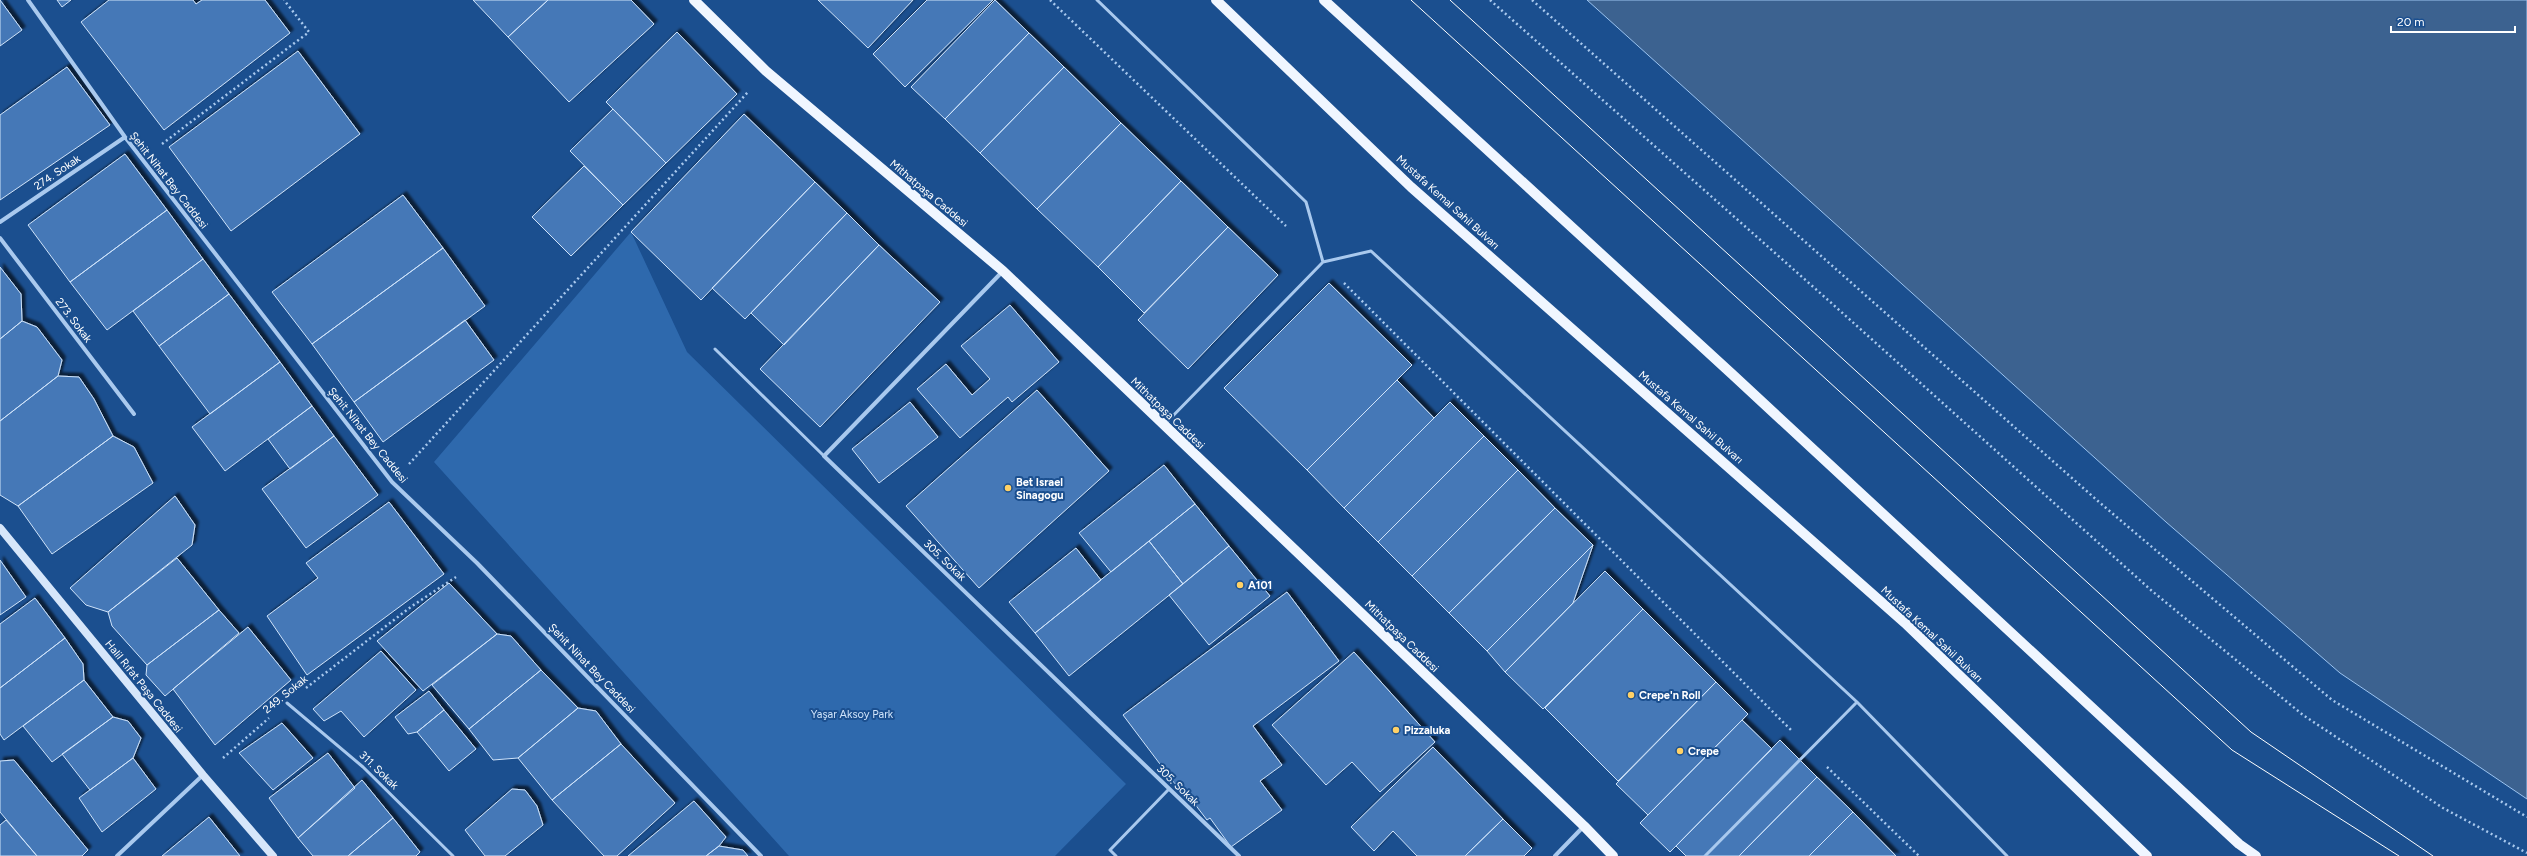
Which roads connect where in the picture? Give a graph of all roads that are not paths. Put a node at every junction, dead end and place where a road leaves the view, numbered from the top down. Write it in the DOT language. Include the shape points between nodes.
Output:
graph roads {
  1 [pos="28,0"];
  2 [pos="694,0"];
  3 [pos="1097,0"];
  4 [pos="1216,0"];
  5 [pos="1324,0"];
  6 [pos="124,137"];
  7 [pos="0,222"];
  8 [pos="0,238"];
  9 [pos="1324,262"];
  10 [pos="1003,271"];
  11 [pos="715,349"];
  12 [pos="134,414"];
  13 [pos="1163,426"];
  14 [pos="824,456"];
  15 [pos="0,528"];
  16 [pos="1857,702"];
  17 [pos="287,703"];
  18 [pos="203,775"];
  19 [pos="1170,789"];
  20 [pos="1584,826"];
  21 [pos="117,856"];
  22 [pos="273,856"];
  23 [pos="452,856"];
  24 [pos="761,856"];
  25 [pos="1116,856"];
  26 [pos="1239,856"];
  27 [pos="1555,856"];
  28 [pos="1613,856"];
  29 [pos="1705,856"];
  30 [pos="2007,856"];
  31 [pos="2147,856"];
  32 [pos="2256,856"];
  1 -- 6 [label="street, Şehit Nihat Bey Caddesi"];
  2 -- 10 [label="main road, Mithatpaşa Caddesi" via="766,71"];
  3 -- 9 [label="lane" via="1306,202"];
  4 -- 31 [label="main road, Mustafa Kemal Sahil Bulvarı" via="1411,187 1905,623"];
  5 -- 32 [label="main road" via="1734,375 2239,844"];
  6 -- 7 [label="street, 274. Sokak"];
  6 -- 24 [label="street, Şehit Nihat Bey Caddesi" via="392,482 477,563"];
  8 -- 12 [label="street, 273. Sokak"];
  9 -- 13 [label="lane"];
  9 -- 16 [label="lane" via="1371,251"];
  10 -- 13 [label="main road, Mithatpaşa Caddesi"];
  10 -- 14 [label="street"];
  11 -- 14 [label="lane"];
  13 -- 20 [label="main road, Mithatpaşa Caddesi"];
  14 -- 19 [label="street, 305. Sokak"];
  15 -- 18 [label="street, Halil Rıfat Paşa Caddesi"];
  16 -- 29 [label="lane"];
  16 -- 30 [label="lane"];
  17 -- 23 [label="lane, 311. Sokak" via="363,767"];
  18 -- 21 [label="street"];
  18 -- 22 [label="street, Halil Rıfat Paşa Caddesi"];
  19 -- 25 [label="lane" via="1110,850"];
  19 -- 26 [label="street, 305. Sokak"];
  20 -- 27 [label="street"];
  20 -- 28 [label="main road, Mithatpaşa Caddesi"];
}
